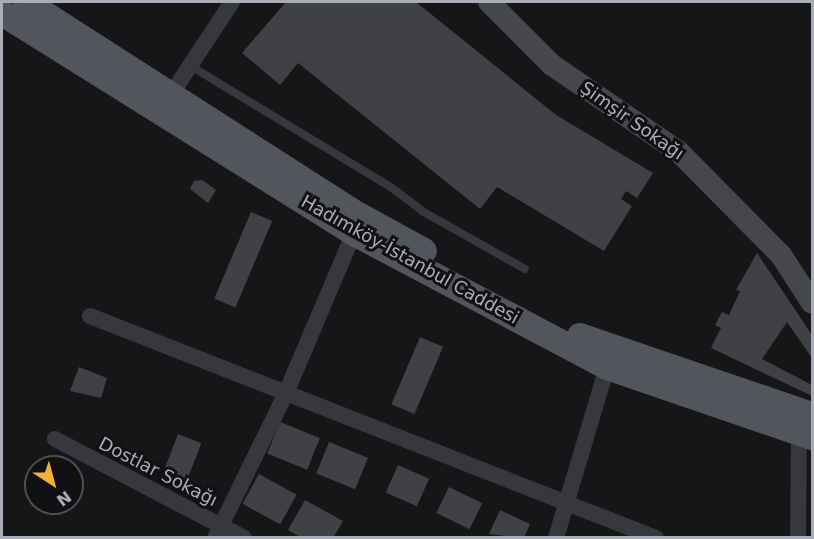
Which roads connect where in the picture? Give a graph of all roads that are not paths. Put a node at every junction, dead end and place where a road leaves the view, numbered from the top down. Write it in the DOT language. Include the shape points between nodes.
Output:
graph roads {
  1 [pos="26,2"];
  2 [pos="232,2"];
  3 [pos="489,2"];
  4 [pos="2,13"];
  5 [pos="189,65"];
  6 [pos="172,93"];
  7 [pos="354,234"];
  8 [pos="525,269"];
  9 [pos="813,303"];
  10 [pos="90,316"];
  11 [pos="607,367"];
  12 [pos="286,393"];
  13 [pos="808,428"];
  14 [pos="55,439"];
  15 [pos="568,500"];
  16 [pos="218,531"];
  17 [pos="244,537"];
  18 [pos="556,537"];
  19 [pos="656,537"];
  20 [pos="798,537"];
  1 -- 6 [label="main road, Hadımköy-İstanbul Caddesi"];
  2 -- 5 [label="street"];
  3 -- 9 [label="street, Şimşir Sokağı" via="552,65 679,152 781,255"];
  4 -- 7 [label="main road, Hadımköy-İstanbul Caddesi"];
  5 -- 6 [label="street"];
  5 -- 8 [label="lane" via="392,188 422,211"];
  6 -- 13 [label="main road, Hadımköy-İstanbul Caddesi" via="351,211 590,342"];
  7 -- 11 [label="main road, Hadımköy-İstanbul Caddesi"];
  7 -- 12 [label="street"];
  10 -- 12 [label="street"];
  11 -- 13 [label="main road, Hadımköy-İstanbul Caddesi"];
  11 -- 15 [label="street"];
  12 -- 15 [label="street"];
  12 -- 16 [label="street"];
  13 -- 20 [label="street"];
  14 -- 16 [label="street, Dostlar Sokağı"];
  15 -- 18 [label="street"];
  15 -- 19 [label="street"];
  16 -- 17 [label="street, Dostlar Sokağı"];
}
